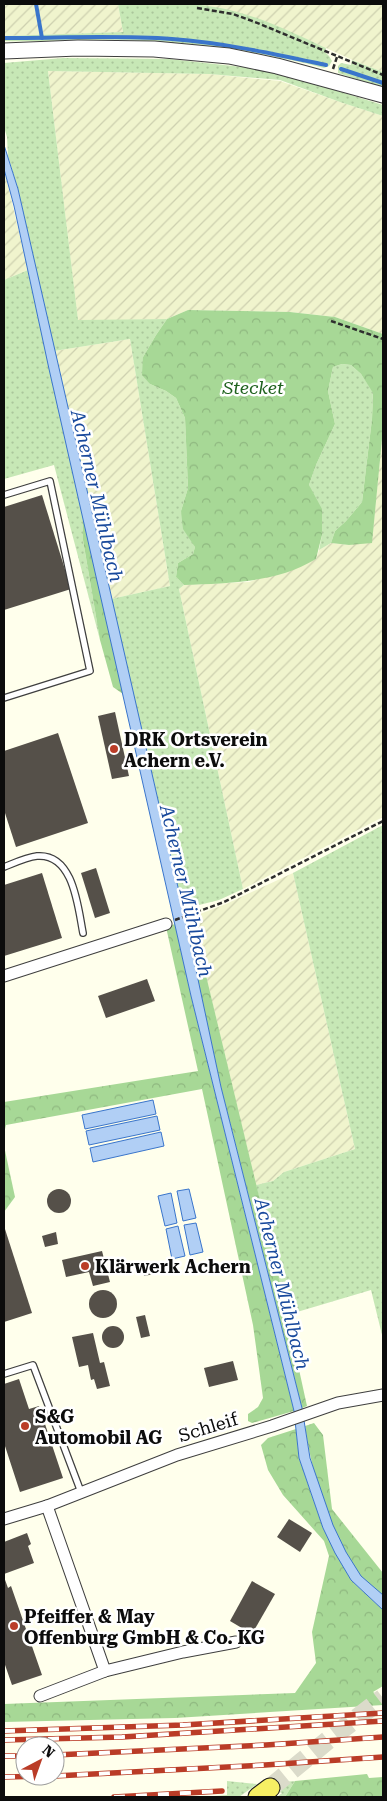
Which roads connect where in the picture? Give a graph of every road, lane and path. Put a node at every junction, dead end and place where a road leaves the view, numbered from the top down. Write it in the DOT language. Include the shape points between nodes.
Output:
graph roads {
  1 [pos="197,8"];
  2 [pos="4,51"];
  3 [pos="383,75"];
  4 [pos="383,95"];
  5 [pos="331,321"];
  6 [pos="383,339"];
  7 [pos="4,494"];
  8 [pos="4,698"];
  9 [pos="383,821"];
  10 [pos="4,867"];
  11 [pos="166,924"];
  12 [pos="83,933"];
  13 [pos="4,976"];
  14 [pos="4,1374"];
  15 [pos="383,1394"];
  16 [pos="81,1492"];
  17 [pos="47,1506"];
  18 [pos="4,1520"];
  19 [pos="236,1642"];
  20 [pos="105,1672"];
  21 [pos="40,1696"];
  1 -- 3 [label="path" via="233,14"];
  2 -- 4 [label="street" via="154,49 228,56"];
  5 -- 6 [label="path"];
  7 -- 8 [label="lane" via="50,481 90,671"];
  9 -- 11 [label="path" via="224,902"];
  10 -- 12 [label="lane" via="37,856 59,863 66,870 74,889"];
  11 -- 13 [label="street"];
  14 -- 16 [label="lane" via="33,1365"];
  15 -- 16 [label="street, Schleif" via="338,1403 177,1455"];
  16 -- 17 [label="street, Schleif"];
  17 -- 18 [label="street, Schleif"];
  17 -- 20 [label="street"];
  19 -- 20 [label="street"];
  20 -- 21 [label="street"];
}
